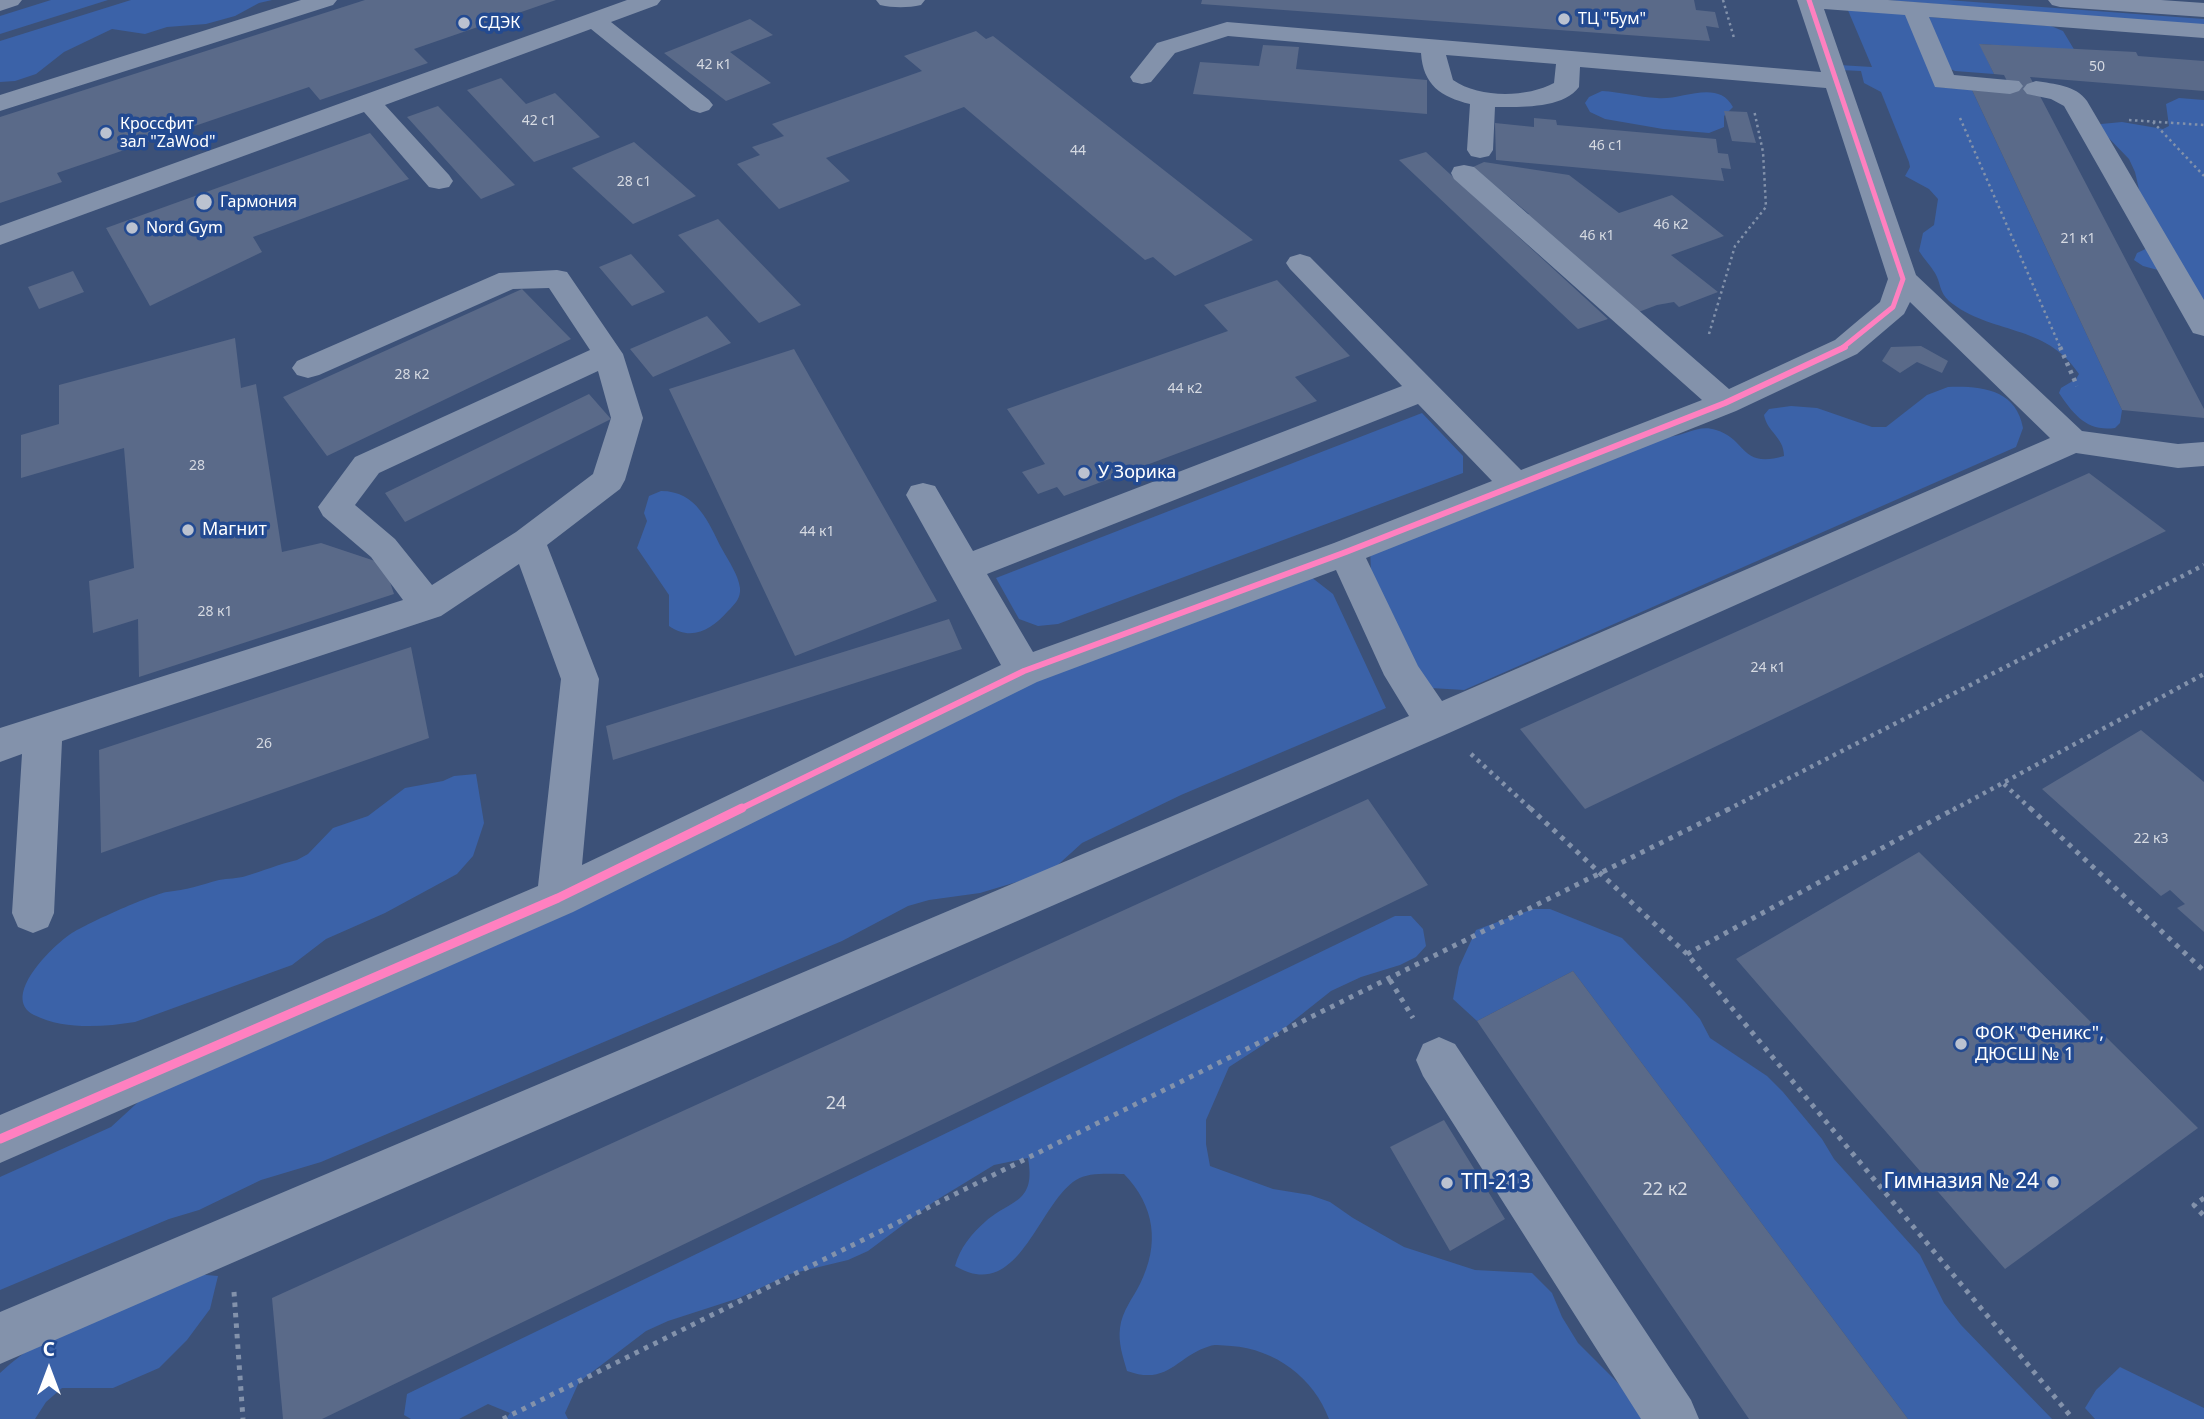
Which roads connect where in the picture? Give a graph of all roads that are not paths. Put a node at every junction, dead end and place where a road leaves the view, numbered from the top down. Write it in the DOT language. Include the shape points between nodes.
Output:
graph roads {
  1 [pos="10,0"];
  2 [pos="325,0"];
  3 [pos="649,0"];
  4 [pos="888,0"];
  5 [pos="913,0"];
  6 [pos="2060,0"];
  7 [pos="0,1"];
  8 [pos="1809,1"];
  9 [pos="1914,9"];
  10 [pos="2204,10"];
  11 [pos="594,20"];
  12 [pos="2204,31"];
  13 [pos="1433,47"];
  14 [pos="1569,58"];
  15 [pos="1142,76"];
  16 [pos="1836,81"];
  17 [pos="1483,100"];
  18 [pos="369,102"];
  19 [pos="0,103"];
  20 [pos="701,105"];
  21 [pos="439,181"];
  22 [pos="0,236"];
  23 [pos="1300,263"];
  24 [pos="1903,279"];
  25 [pos="2204,326"];
  26 [pos="608,354"];
  27 [pos="308,368"];
  28 [pos="1423,390"];
  29 [pos="1725,403"];
  30 [pos="2087,443"];
  31 [pos="2204,454"];
  32 [pos="1515,484"];
  33 [pos="923,495"];
  34 [pos="528,541"];
  35 [pos="1346,552"];
  36 [pos="966,568"];
  37 [pos="428,606"];
  38 [pos="1024,671"];
  39 [pos="1435,722"];
  40 [pos="43,732"];
  41 [pos="0,745"];
  42 [pos="558,898"];
  43 [pos="33,913"];
  44 [pos="1439,1060"];
  45 [pos="0,1139"];
  46 [pos="0,1338"];
  47 [pos="1672,1419"];
  1 -- 7 [label="main road"];
  2 -- 19 [label="street"];
  3 -- 11 [label="street"];
  4 -- 5 [label="street"];
  6 -- 10 [label="main road"];
  8 -- 9 [label="street"];
  8 -- 16 [label="street"];
  9 -- 12 [label="street"];
  9 -- 25 [label="street" via="1944,82 2058,92 2074,101"];
  11 -- 18 [label="street"];
  11 -- 20 [label="street"];
  13 -- 14 [label="street"];
  13 -- 15 [label="street" via="1227,29 1166,48"];
  13 -- 17 [label="street" via="1434,71 1447,89"];
  14 -- 16 [label="street"];
  14 -- 17 [label="street" via="1566,87 1556,93"];
  16 -- 24 [label="street"];
  17 -- 29 [label="street" via="1472,161"];
  18 -- 21 [label="street"];
  18 -- 22 [label="street"];
  23 -- 28 [label="street"];
  24 -- 29 [label="street" via="1893,307 1846,347"];
  24 -- 30 [label="street"];
  26 -- 27 [label="street" via="557,279 535,277 509,280"];
  26 -- 34 [label="street" via="627,418 608,480"];
  26 -- 37 [label="street" via="367,465 349,486 335,507 383,548"];
  28 -- 32 [label="street"];
  28 -- 36 [label="street"];
  29 -- 32 [label="street"];
  30 -- 31 [label="street" via="2178,456"];
  30 -- 39 [label="street"];
  32 -- 35 [label="street"];
  33 -- 36 [label="street"];
  34 -- 37 [label="street"];
  34 -- 42 [label="street" via="580,679"];
  35 -- 38 [label="street"];
  35 -- 39 [label="street" via="1403,675"];
  36 -- 38 [label="street"];
  37 -- 40 [label="street"];
  38 -- 42 [label="street"];
  39 -- 46 [label="street"];
  40 -- 41 [label="street"];
  40 -- 43 [label="street"];
  42 -- 45 [label="street"];
  44 -- 47 [label="street"];
}
